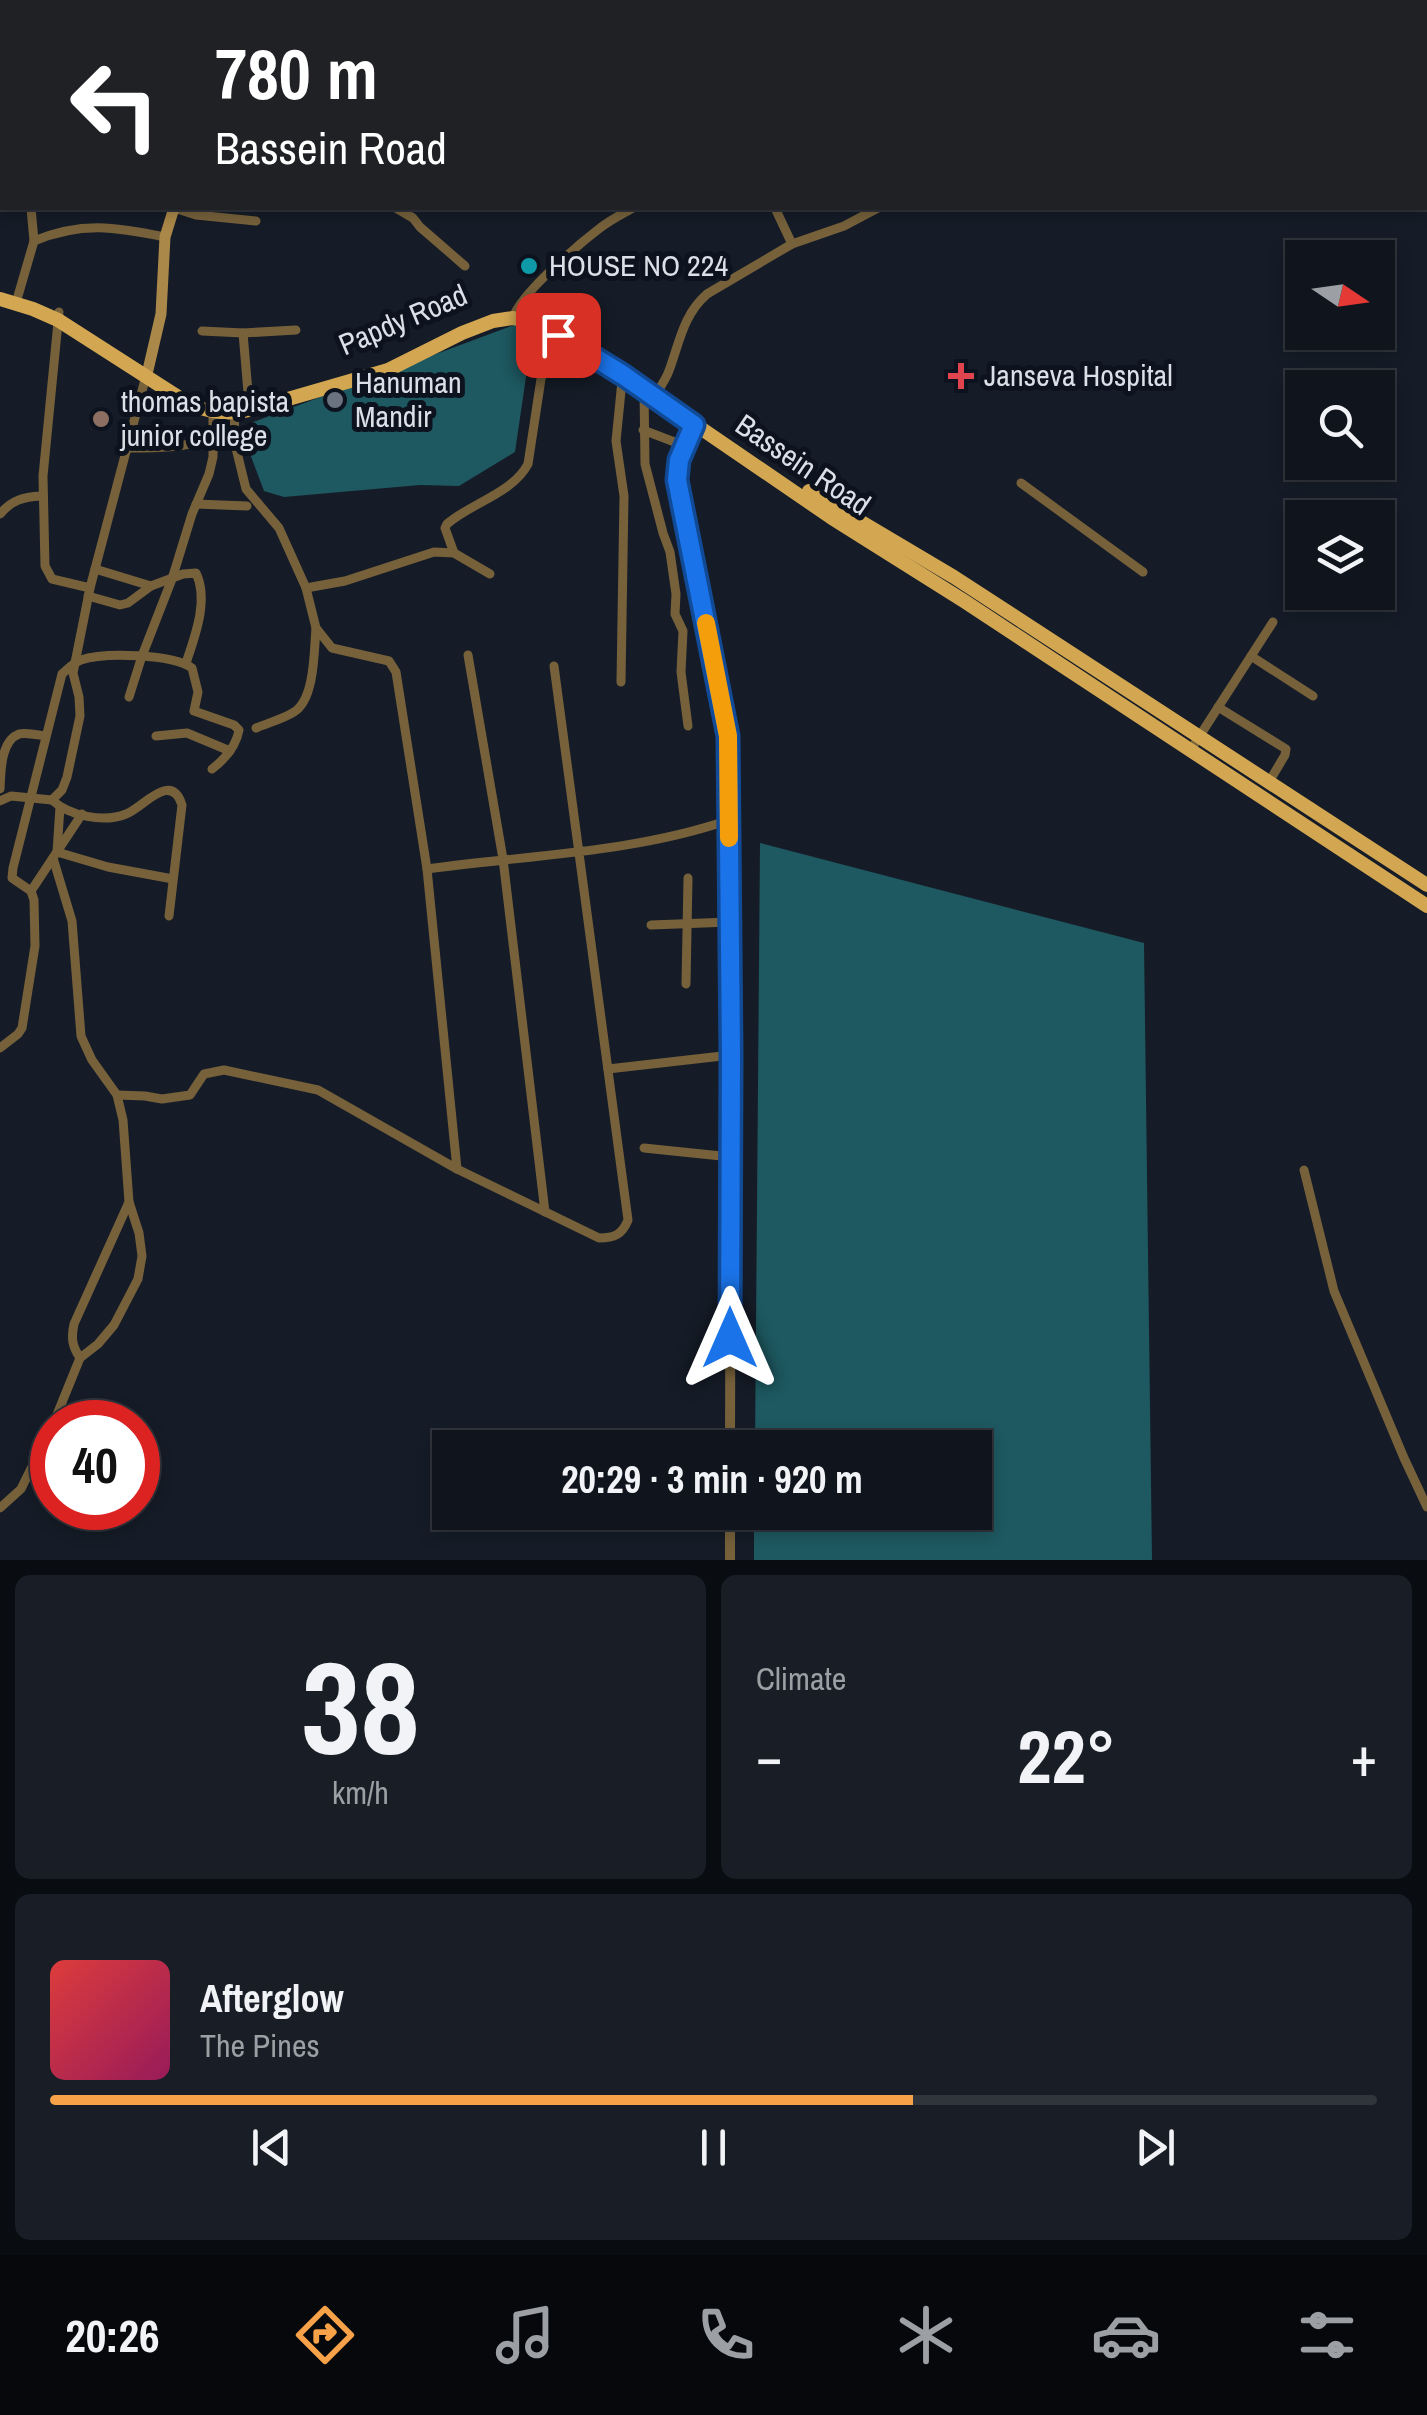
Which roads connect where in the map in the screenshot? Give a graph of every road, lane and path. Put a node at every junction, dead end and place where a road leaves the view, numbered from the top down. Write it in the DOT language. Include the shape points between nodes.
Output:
graph roads {
  1 [pos="31,210"];
  2 [pos="173,210"];
  3 [pos="180,210"];
  4 [pos="400,210"];
  5 [pos="630,210"];
  6 [pos="776,210"];
  7 [pos="874,210"];
  8 [pos="256,221"];
  9 [pos="165,238"];
  10 [pos="34,241"];
  11 [pos="792,244"];
  12 [pos="465,266"];
  13 [pos="0,290"];
  14 [pos="18,296"];
  15 [pos="0,299"];
  16 [pos="513,314"];
  17 [pos="59,316"];
  18 [pos="296,330"];
  19 [pos="202,331"];
  20 [pos="559,332"];
  21 [pos="243,333"];
  22 [pos="623,372"];
  23 [pos="147,373"];
  24 [pos="650,390"];
  25 [pos="240,408"];
  26 [pos="213,410"];
  27 [pos="695,422"];
  28 [pos="643,430"];
  29 [pos="212,438"];
  30 [pos="684,446"];
  31 [pos="127,448"];
  32 [pos="1021,484"];
  33 [pos="42,496"];
  34 [pos="196,504"];
  35 [pos="247,506"];
  36 [pos="0,514"];
  37 [pos="454,553"];
  38 [pos="95,569"];
  39 [pos="1143,572"];
  40 [pos="490,574"];
  41 [pos="172,579"];
  42 [pos="151,586"];
  43 [pos="306,588"];
  44 [pos="89,592"];
  45 [pos="1273,622"];
  46 [pos="316,628"];
  47 [pos="468,655"];
  48 [pos="1060,655"];
  49 [pos="142,656"];
  50 [pos="1251,656"];
  51 [pos="76,662"];
  52 [pos="186,663"];
  53 [pos="554,666"];
  54 [pos="621,682"];
  55 [pos="1314,696"];
  56 [pos="129,697"];
  57 [pos="1218,707"];
  58 [pos="688,726"];
  59 [pos="256,728"];
  60 [pos="45,736"];
  61 [pos="156,736"];
  62 [pos="1199,736"];
  63 [pos="230,751"];
  64 [pos="1190,752"];
  65 [pos="212,769"];
  66 [pos="1269,782"];
  67 [pos="0,789"];
  68 [pos="30,797"];
  69 [pos="0,801"];
  70 [pos="56,804"];
  71 [pos="82,814"];
  72 [pos="729,820"];
  73 [pos="578,851"];
  74 [pos="55,855"];
  75 [pos="503,858"];
  76 [pos="428,869"];
  77 [pos="688,878"];
  78 [pos="174,879"];
  79 [pos="1427,885"];
  80 [pos="31,891"];
  81 [pos="1427,906"];
  82 [pos="169,916"];
  83 [pos="730,922"];
  84 [pos="687,923"];
  85 [pos="651,925"];
  86 [pos="686,984"];
  87 [pos="0,1048"];
  88 [pos="731,1055"];
  89 [pos="608,1070"];
  90 [pos="117,1095"];
  91 [pos="644,1148"];
  92 [pos="730,1157"];
  93 [pos="457,1169"];
  94 [pos="1304,1170"];
  95 [pos="129,1202"];
  96 [pos="545,1212"];
  97 [pos="80,1358"];
  98 [pos="63,1400"];
  99 [pos="730,1430"];
  100 [pos="30,1470"];
  101 [pos="1427,1506"];
  102 [pos="0,1508"];
  103 [pos="730,1530"];
  104 [pos="730,1560"];
  1 -- 10 [label="street"];
  2 -- 9 [label="main road"];
  3 -- 8 [label="street"];
  4 -- 12 [label="street"];
  5 -- 16 [label="street" via="576,248"];
  6 -- 11 [label="street"];
  7 -- 11 [label="street"];
  9 -- 10 [label="street" via="110,226"];
  9 -- 23 [label="main road" via="161,314"];
  10 -- 14 [label="street"];
  11 -- 24 [label="street" via="697,304 669,372"];
  13 -- 14 [label="main road"];
  14 -- 17 [label="main road"];
  15 -- 17 [label="main road"];
  16 -- 20 [label="main road, Bassein Road" via="528,314"];
  16 -- 25 [label="main road, Papdy Road" via="498,310 476,317 392,361"];
  17 -- 23 [label="main road, Papdy Road"];
  17 -- 33 [label="street"];
  18 -- 21 [label="street"];
  19 -- 21 [label="street"];
  20 -- 22 [label="main road, Bassein Road"];
  20 -- 37 [label="street" via="541,378 528,464 523,474 446,524"];
  21 -- 25 [label="street"];
  22 -- 24 [label="main road, Bassein Road"];
  22 -- 54 [label="street" via="616,440 624,496"];
  23 -- 26 [label="main road, Papdy Road"];
  23 -- 31 [label="street"];
  24 -- 27 [label="main road, Bassein Road"];
  24 -- 28 [label="street"];
  25 -- 26 [label="main road, Papdy Road"];
  25 -- 43 [label="street" via="234,440 246,489 279,528"];
  26 -- 29 [label="street"];
  27 -- 30 [label="street"];
  27 -- 48 [label="main road, Bassein Road" via="954,577"];
  28 -- 30 [label="street"];
  28 -- 58 [label="street" via="683,632"];
  29 -- 31 [label="street"];
  29 -- 34 [label="street" via="213,457"];
  30 -- 72 [label="street" via="677,480 728,736"];
  31 -- 38 [label="street"];
  32 -- 39 [label="street"];
  33 -- 36 [label="street" via="14,501"];
  33 -- 44 [label="street" via="48,574"];
  34 -- 35 [label="street"];
  34 -- 41 [label="street"];
  37 -- 40 [label="street"];
  37 -- 43 [label="street" via="434,552"];
  38 -- 42 [label="street"];
  38 -- 44 [label="street"];
  41 -- 42 [label="street"];
  41 -- 49 [label="street"];
  41 -- 52 [label="street" via="200,576 197,630"];
  42 -- 44 [label="street" via="120,605"];
  43 -- 46 [label="street"];
  44 -- 51 [label="street"];
  45 -- 50 [label="street"];
  46 -- 59 [label="street" via="303,703"];
  46 -- 76 [label="street" via="332,648 389,662 396,672"];
  47 -- 75 [label="street"];
  48 -- 62 [label="main road, Bassein Road"];
  48 -- 64 [label="main road, Bassein Road"];
  49 -- 51 [label="street"];
  49 -- 52 [label="street"];
  49 -- 56 [label="street"];
  50 -- 55 [label="street"];
  50 -- 57 [label="street"];
  51 -- 60 [label="street" via="58,682"];
  51 -- 70 [label="street" via="80,716"];
  52 -- 63 [label="street" via="198,692 194,712 239,730"];
  53 -- 73 [label="street"];
  57 -- 62 [label="street"];
  57 -- 66 [label="street" via="1286,749"];
  60 -- 67 [label="street" via="14,737 5,749"];
  60 -- 68 [label="street"];
  61 -- 63 [label="street" via="187,733"];
  62 -- 64 [label="street"];
  62 -- 66 [label="main road, Bassein Road"];
  63 -- 65 [label="street"];
  64 -- 81 [label="main road, Bassein Road"];
  66 -- 79 [label="main road, Bassein Road"];
  68 -- 69 [label="street"];
  68 -- 70 [label="street"];
  68 -- 80 [label="street" via="12,878"];
  70 -- 71 [label="street"];
  70 -- 74 [label="street"];
  71 -- 74 [label="street"];
  71 -- 78 [label="street" via="113,818 164,790 173,792 182,804"];
  72 -- 73 [label="street"];
  72 -- 83 [label="street"];
  73 -- 75 [label="street"];
  73 -- 89 [label="street"];
  74 -- 78 [label="street"];
  74 -- 80 [label="street"];
  74 -- 90 [label="street" via="72,921 81,1036"];
  75 -- 76 [label="street"];
  75 -- 96 [label="street"];
  76 -- 93 [label="street"];
  77 -- 84 [label="street"];
  78 -- 82 [label="street"];
  80 -- 87 [label="street" via="36,933 24,1020"];
  83 -- 84 [label="street"];
  83 -- 88 [label="street"];
  84 -- 85 [label="street"];
  84 -- 86 [label="street"];
  88 -- 89 [label="street"];
  88 -- 92 [label="street"];
  89 -- 96 [label="street" via="628,1220 614,1238 598,1238"];
  90 -- 93 [label="street" via="190,1096 204,1074 224,1070 300,1086"];
  90 -- 95 [label="street"];
  91 -- 92 [label="street"];
  92 -- 99 [label="street"];
  93 -- 96 [label="street"];
  94 -- 101 [label="street" via="1334,1290"];
  95 -- 97 [label="street" via="74,1324"];
  95 -- 97 [label="street" via="142,1256 138,1279 114,1326"];
  97 -- 98 [label="street"];
  100 -- 102 [label="street"];
  103 -- 104 [label="street"];
}
